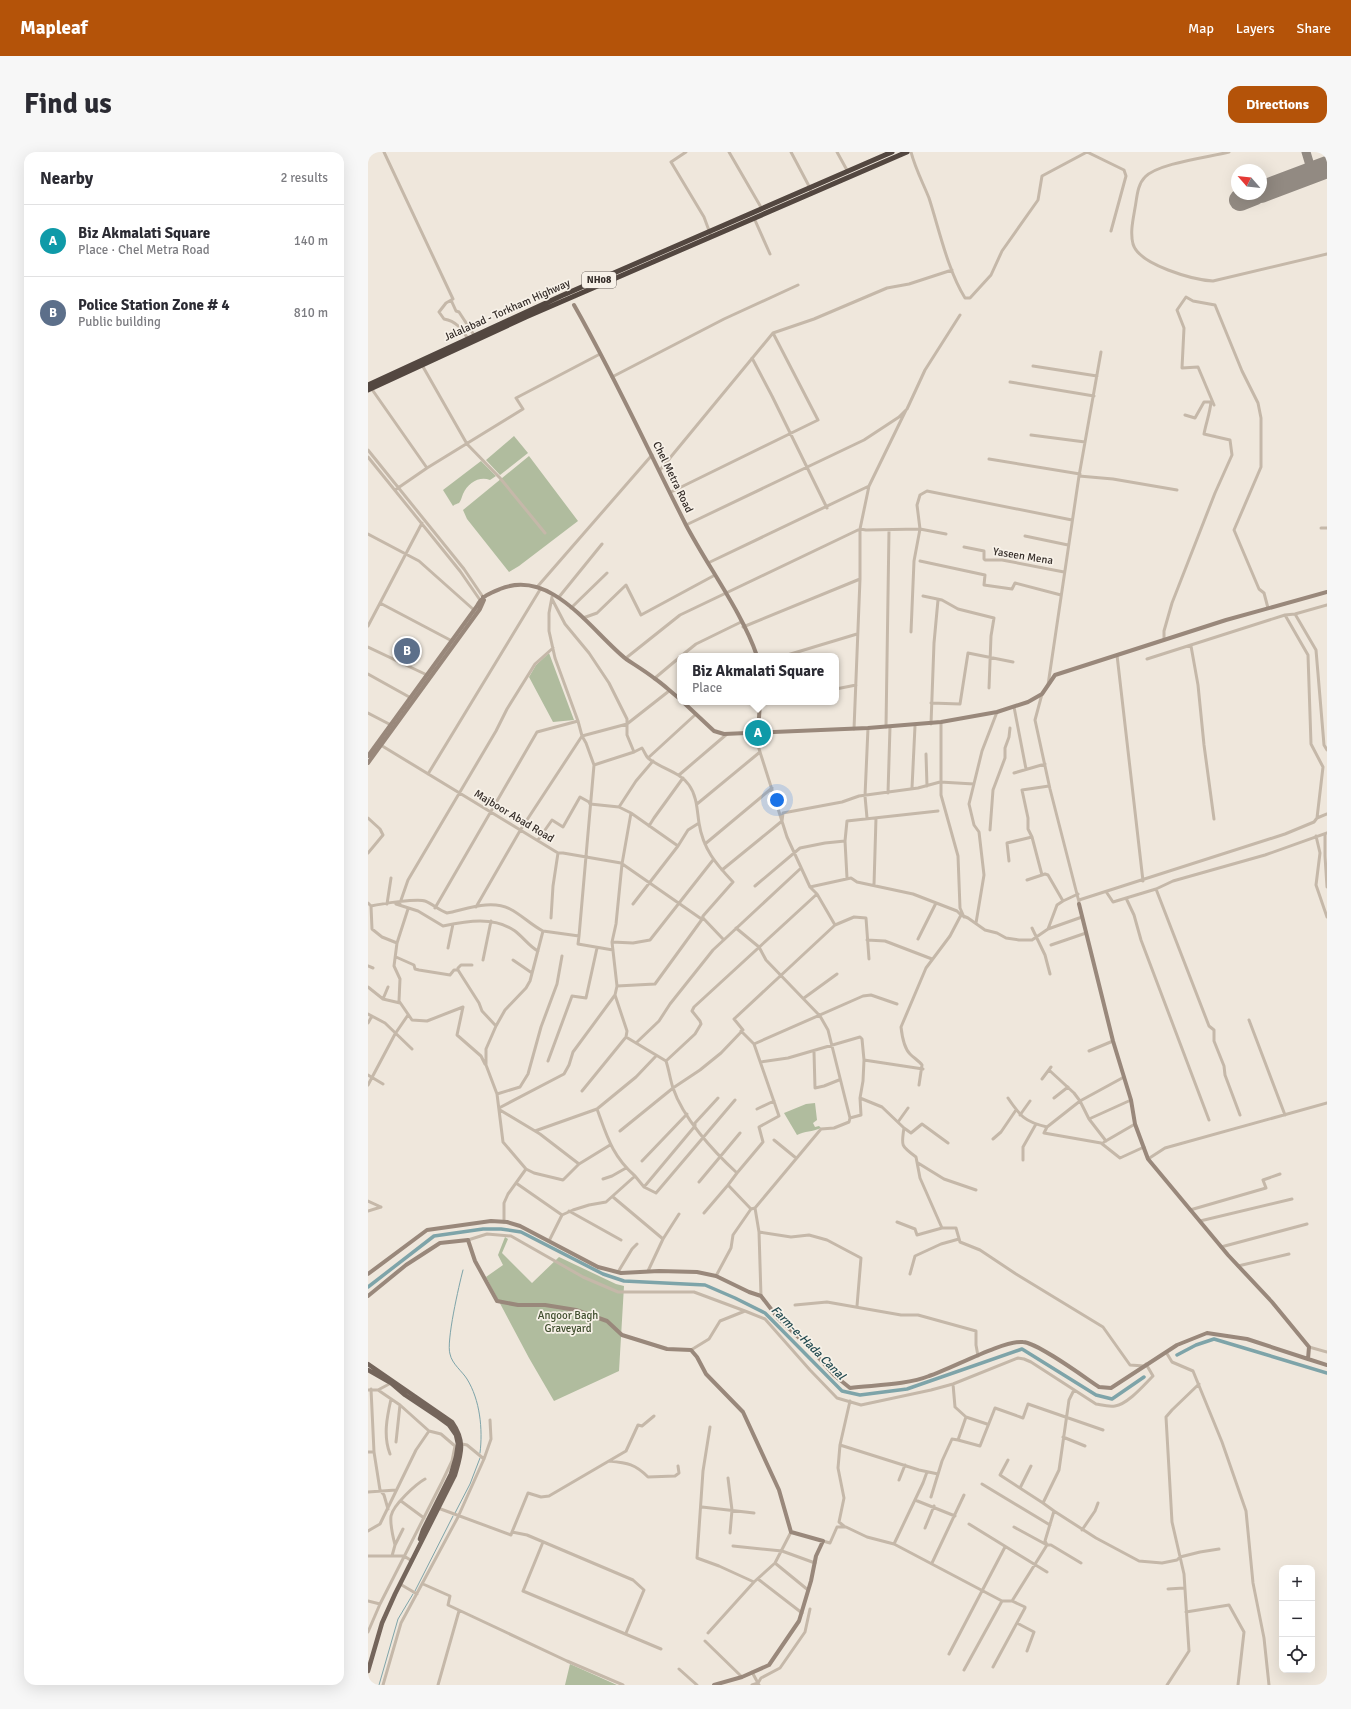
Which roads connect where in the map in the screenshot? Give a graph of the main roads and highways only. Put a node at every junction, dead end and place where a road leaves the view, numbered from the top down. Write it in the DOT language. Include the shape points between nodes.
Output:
graph roads {
  1 [pos="892,152"];
  2 [pos="907,152"];
  3 [pos="849,174"];
  4 [pos="832,179"];
  5 [pos="824,188"];
  6 [pos="810,191"];
  7 [pos="710,234"];
  8 [pos="469,340"];
  9 [pos="444,352"];
  10 [pos="369,388"];
  11 [pos="368,1364"];
  12 [pos="368,1370"];
  13 [pos="415,1554"];
  14 [pos="368,1671"];
  1 -- 3 [label="highway, Jalalabad - Torkham Highway / NH08"];
  2 -- 3 [label="highway, Jalalabad - Torkham Highway / NH08"];
  3 -- 4 [label="highway, Jalalabad - Torkham Highway / NH08"];
  3 -- 5 [label="highway, Jalalabad - Torkham Highway / NH08"];
  4 -- 5 [label="highway, Jalalabad - Torkham Highway / NH08"];
  4 -- 6 [label="highway, Jalalabad - Torkham Highway / NH08"];
  5 -- 6 [label="highway, Jalalabad - Torkham Highway / NH08"];
  6 -- 7 [label="highway, Jalalabad - Torkham Highway / NH08" via="762,209"];
  6 -- 7 [label="highway, Jalalabad - Torkham Highway / NH08" via="763,215"];
  7 -- 8 [label="highway, Jalalabad - Torkham Highway / NH08" via="578,295"];
  7 -- 8 [label="highway, Jalalabad - Torkham Highway / NH08" via="474,335"];
  8 -- 9 [label="highway, Jalalabad - Torkham Highway / NH08"];
  9 -- 10 [label="highway, Jalalabad - Torkham Highway / NH08"];
  9 -- 10 [label="highway, Jalalabad - Torkham Highway / NH08" via="422,365"];
  11 -- 13 [label="main road" via="452,1422 460,1433 462,1444 455,1475"];
  12 -- 13 [label="main road" via="391,1383 449,1425 456,1435 458,1444 451,1474 423,1530"];
  13 -- 14 [label="main road" via="382,1622"];
}
